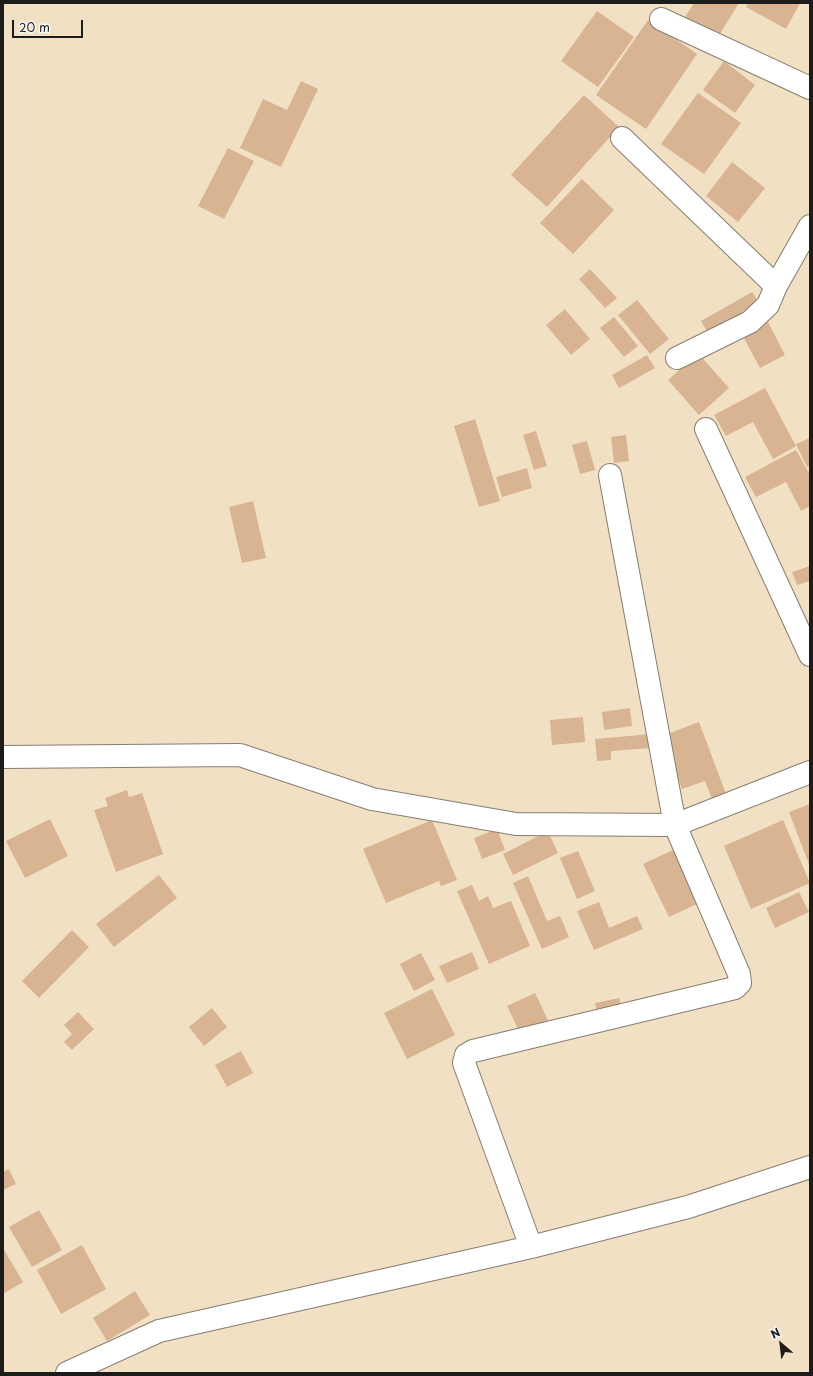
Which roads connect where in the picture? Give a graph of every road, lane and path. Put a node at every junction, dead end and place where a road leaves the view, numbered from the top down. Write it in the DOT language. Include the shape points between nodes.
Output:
graph roads {
  1 [pos="661,19"];
  2 [pos="810,88"];
  3 [pos="622,138"];
  4 [pos="810,226"];
  5 [pos="776,286"];
  6 [pos="677,358"];
  7 [pos="706,429"];
  8 [pos="610,475"];
  9 [pos="810,655"];
  10 [pos="3,757"];
  11 [pos="810,772"];
  12 [pos="675,825"];
  13 [pos="810,1168"];
  14 [pos="531,1247"];
  15 [pos="68,1373"];
  1 -- 2 [label="street"];
  3 -- 5 [label="street"];
  4 -- 5 [label="street"];
  5 -- 6 [label="street" via="768,305 750,322"];
  7 -- 9 [label="street"];
  8 -- 12 [label="street"];
  10 -- 12 [label="street" via="240,754 372,798 516,824"];
  11 -- 12 [label="street"];
  12 -- 14 [label="street" via="739,974 740,983 735,988 473,1051 466,1055 464,1063"];
  13 -- 14 [label="street" via="688,1207"];
  14 -- 15 [label="street" via="159,1331"];
}
